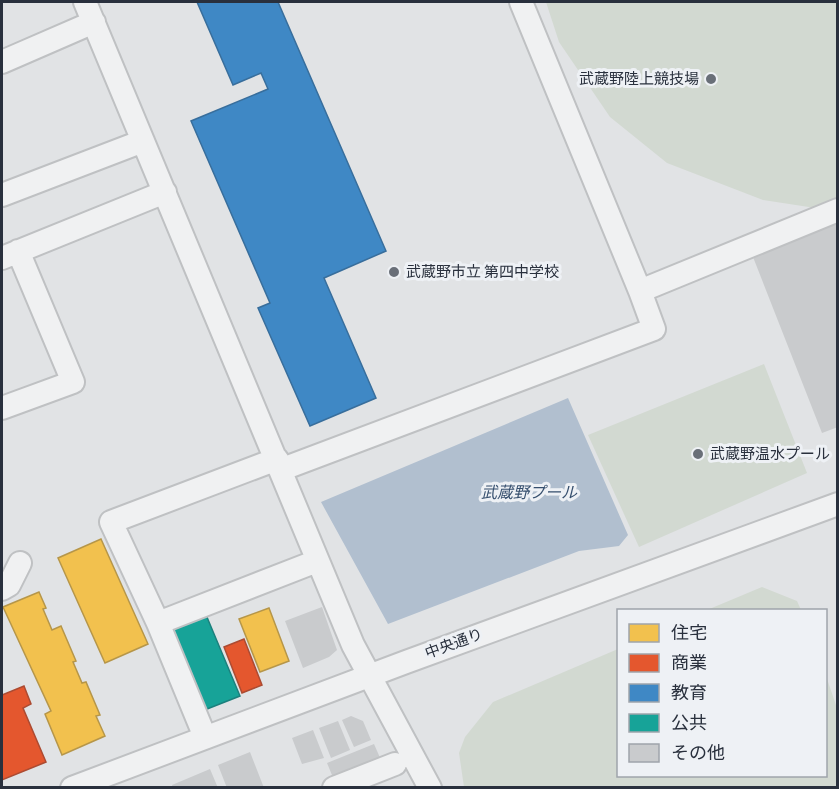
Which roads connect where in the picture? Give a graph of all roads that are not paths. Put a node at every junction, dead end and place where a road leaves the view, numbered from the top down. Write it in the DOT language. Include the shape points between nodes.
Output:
graph roads {
  1 [pos="521,2"];
  2 [pos="90,12"];
  3 [pos="2,62"];
  4 [pos="143,141"];
  5 [pos="165,192"];
  6 [pos="2,195"];
  7 [pos="837,210"];
  8 [pos="10,254"];
  9 [pos="640,291"];
  10 [pos="2,408"];
  11 [pos="278,464"];
  12 [pos="837,504"];
  13 [pos="317,561"];
  14 [pos="20,563"];
  15 [pos="2,589"];
  16 [pos="158,623"];
  17 [pos="369,675"];
  18 [pos="205,737"];
  19 [pos="395,764"];
  20 [pos="72,788"];
  21 [pos="334,788"];
  22 [pos="430,788"];
  1 -- 9 [label="street"];
  2 -- 3 [label="street"];
  2 -- 4 [label="street"];
  4 -- 5 [label="street"];
  4 -- 6 [label="street"];
  5 -- 8 [label="street"];
  5 -- 11 [label="street"];
  7 -- 9 [label="street"];
  8 -- 10 [label="street" via="73,382"];
  9 -- 11 [label="street" via="654,329"];
  11 -- 13 [label="street"];
  11 -- 16 [label="street" via="111,522"];
  12 -- 17 [label="street, 中央通り"];
  13 -- 16 [label="street"];
  13 -- 17 [label="street" via="352,645"];
  14 -- 15 [label="street" via="9,585"];
  16 -- 18 [label="street"];
  17 -- 18 [label="street, 中央通り"];
  17 -- 22 [label="street"];
  18 -- 20 [label="street, 中央通り"];
  19 -- 21 [label="street"];
}
